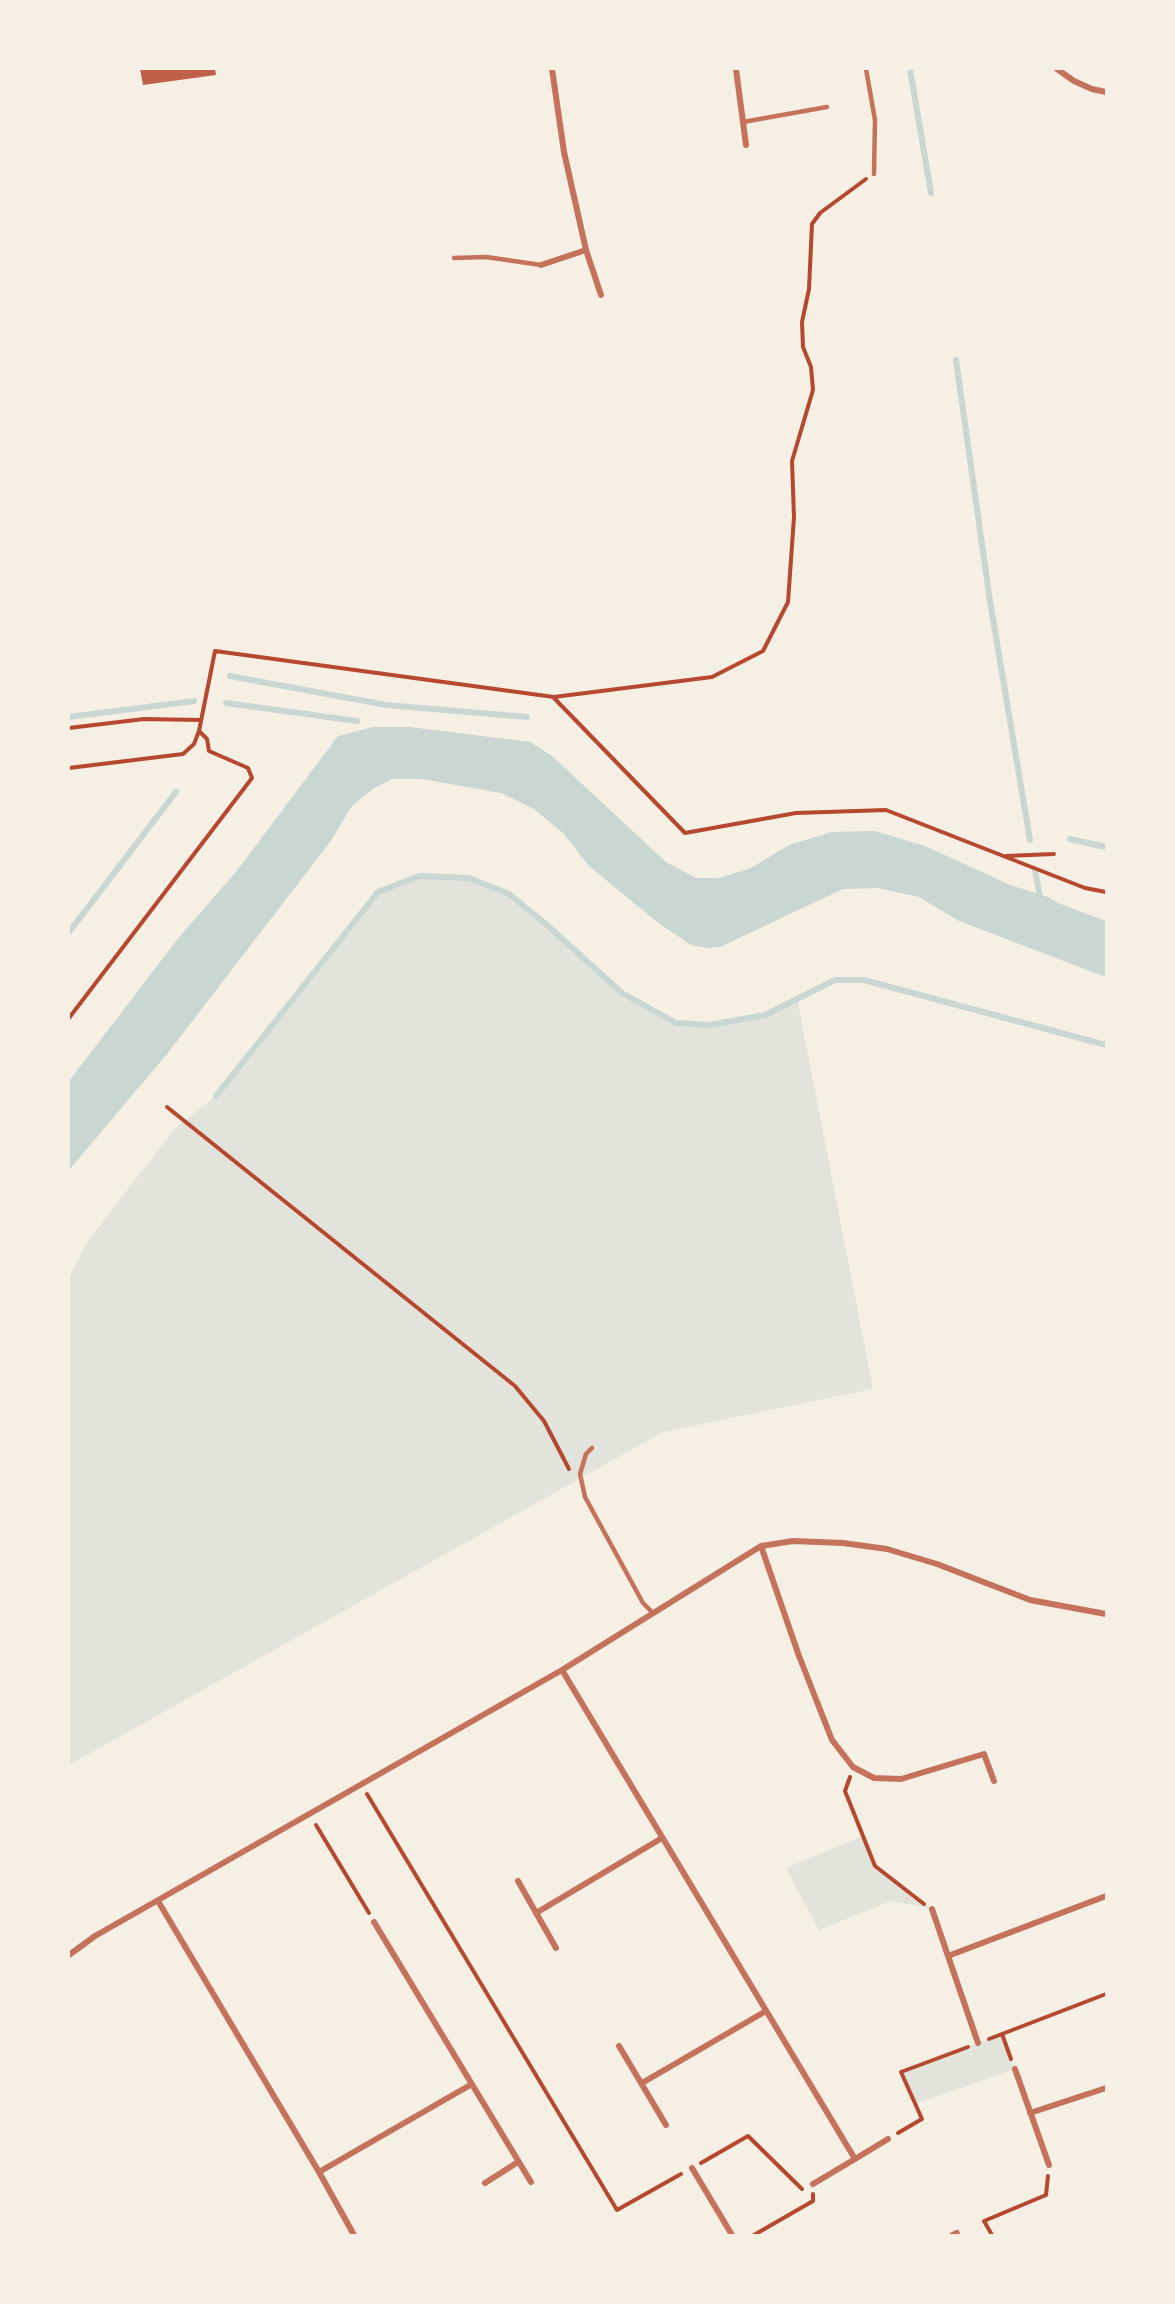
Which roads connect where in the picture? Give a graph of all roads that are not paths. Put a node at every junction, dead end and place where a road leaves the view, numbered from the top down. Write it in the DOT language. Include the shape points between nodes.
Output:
graph roads {
  1 [pos="552,69"];
  2 [pos="736,69"];
  3 [pos="866,69"];
  4 [pos="1057,69"];
  5 [pos="1106,93"];
  6 [pos="827,107"];
  7 [pos="743,122"];
  8 [pos="747,145"];
  9 [pos="874,174"];
  10 [pos="586,250"];
  11 [pos="454,258"];
  12 [pos="541,265"];
  13 [pos="601,294"];
  14 [pos="592,1448"];
  15 [pos="761,1546"];
  16 [pos="652,1613"];
  17 [pos="1106,1614"];
  18 [pos="562,1670"];
  19 [pos="994,1781"];
  20 [pos="662,1838"];
  21 [pos="518,1881"];
  22 [pos="1106,1896"];
  23 [pos="158,1901"];
  24 [pos="932,1909"];
  25 [pos="536,1913"];
  26 [pos="374,1922"];
  27 [pos="556,1948"];
  28 [pos="69,1955"];
  29 [pos="948,1956"];
  30 [pos="766,2011"];
  31 [pos="978,2043"];
  32 [pos="619,2046"];
  33 [pos="1015,2069"];
  34 [pos="642,2083"];
  35 [pos="471,2084"];
  36 [pos="1106,2088"];
  37 [pos="1030,2113"];
  38 [pos="666,2125"];
  39 [pos="888,2139"];
  40 [pos="855,2159"];
  41 [pos="518,2162"];
  42 [pos="1049,2165"];
  43 [pos="692,2168"];
  44 [pos="319,2172"];
  45 [pos="531,2182"];
  46 [pos="485,2183"];
  47 [pos="813,2184"];
  48 [pos="354,2235"];
  49 [pos="732,2235"];
  50 [pos="951,2235"];
  51 [pos="958,2235"];
  1 -- 10 [label="street" via="564,152"];
  2 -- 7 [label="street"];
  3 -- 9 [label="lane" via="875,120"];
  4 -- 5 [label="street" via="1074,81"];
  6 -- 7 [label="lane"];
  7 -- 8 [label="street"];
  10 -- 12 [label="street"];
  10 -- 13 [label="street"];
  11 -- 12 [label="lane" via="486,257"];
  14 -- 16 [label="lane" via="580,1474 585,1497"];
  15 -- 16 [label="street"];
  15 -- 17 [label="street" via="793,1541 887,1549 938,1564 1030,1600"];
  15 -- 19 [label="street" via="832,1740 853,1767 874,1778 901,1779 984,1754"];
  16 -- 18 [label="street"];
  18 -- 20 [label="street"];
  18 -- 23 [label="street"];
  20 -- 25 [label="street"];
  20 -- 30 [label="street"];
  21 -- 25 [label="street"];
  22 -- 29 [label="street"];
  23 -- 28 [label="street"];
  23 -- 44 [label="street"];
  24 -- 29 [label="street"];
  25 -- 27 [label="street"];
  26 -- 35 [label="street"];
  29 -- 31 [label="street"];
  30 -- 34 [label="street"];
  30 -- 40 [label="street"];
  32 -- 34 [label="street"];
  33 -- 37 [label="street"];
  34 -- 38 [label="street"];
  35 -- 41 [label="street"];
  35 -- 44 [label="street"];
  36 -- 37 [label="street"];
  37 -- 42 [label="street"];
  39 -- 40 [label="street"];
  40 -- 47 [label="street"];
  41 -- 45 [label="street"];
  41 -- 46 [label="street"];
  43 -- 49 [label="street"];
  44 -- 48 [label="street"];
  50 -- 51 [label="lane"];
}
